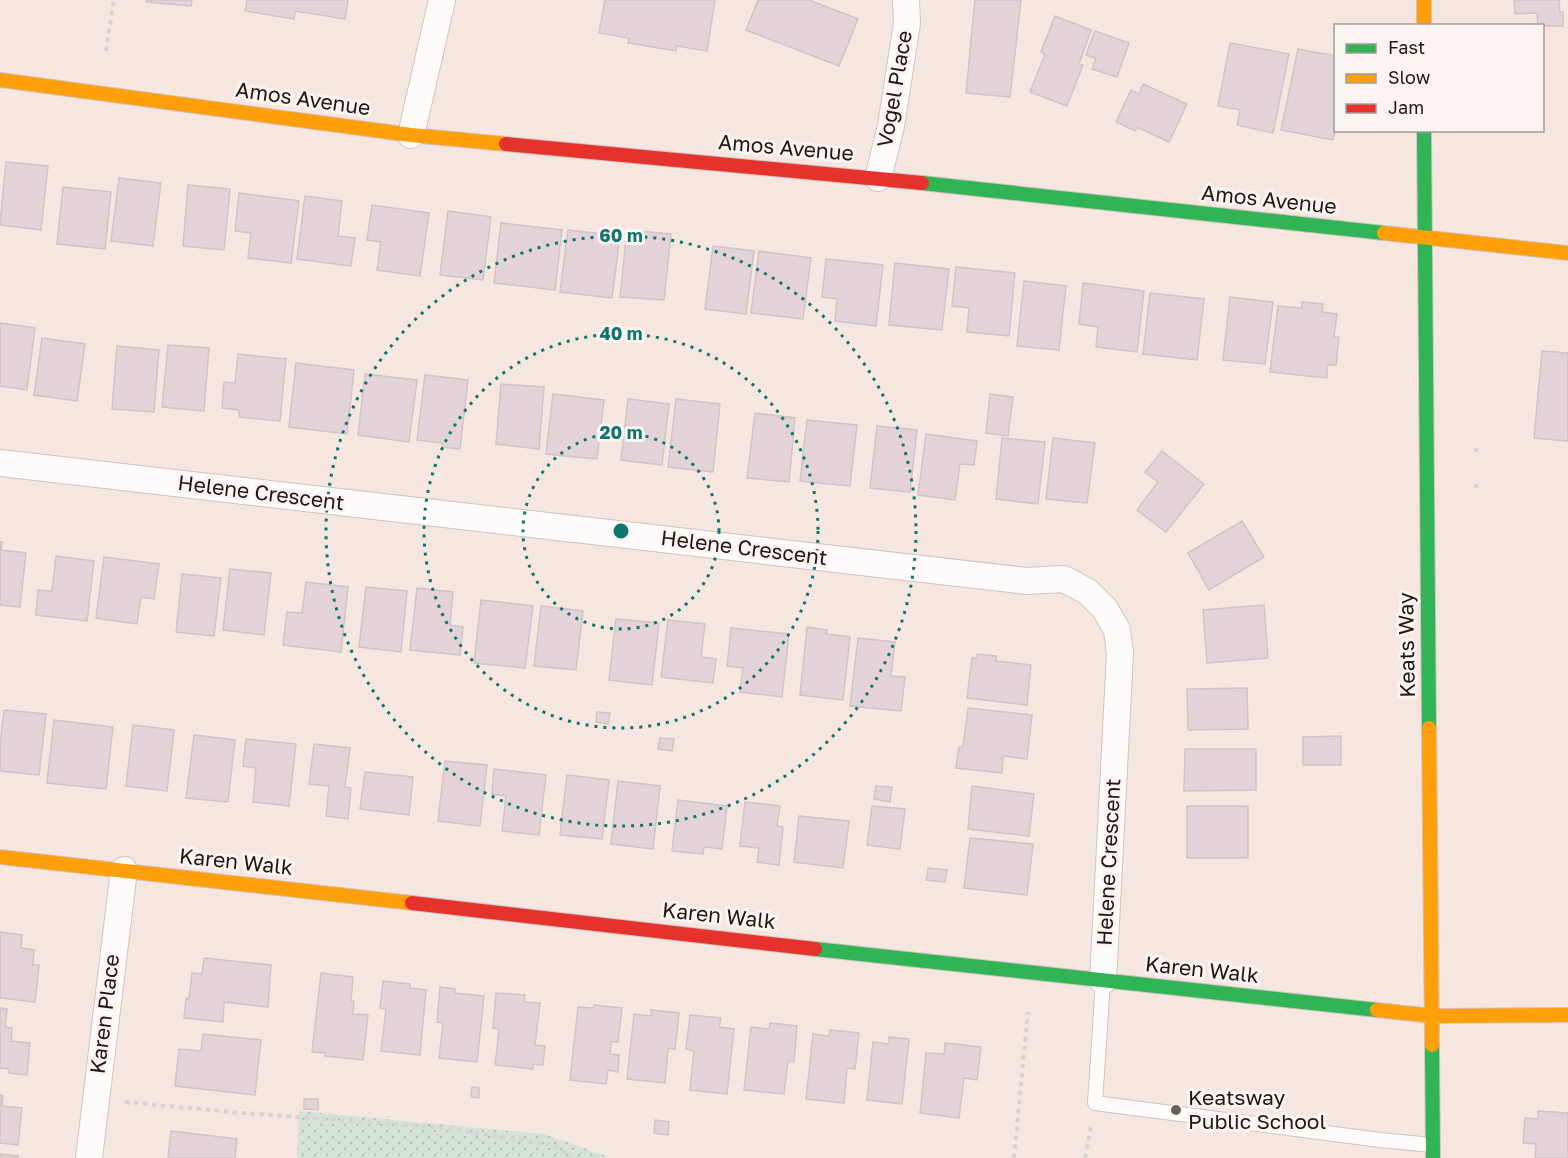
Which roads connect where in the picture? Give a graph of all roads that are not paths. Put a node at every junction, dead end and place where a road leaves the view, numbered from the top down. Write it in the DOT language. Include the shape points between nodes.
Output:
graph roads {
  1 [pos="442,0"];
  2 [pos="906,0"];
  3 [pos="1424,0"];
  4 [pos="1424,24"];
  5 [pos="0,80"];
  6 [pos="1424,132"];
  7 [pos="411,135"];
  8 [pos="878,178"];
  9 [pos="1424,238"];
  10 [pos="1568,253"];
  11 [pos="0,463"];
  12 [pos="0,857"];
  13 [pos="124,870"];
  14 [pos="1103,981"];
  15 [pos="1568,1015"];
  16 [pos="1433,1016"];
  17 [pos="1432,1152"];
  18 [pos="88,1158"];
  1 -- 7 [label="street"];
  2 -- 8 [label="street, Vogel Place" via="907,23 891,126"];
  3 -- 4 [label="street"];
  5 -- 7 [label="street, Amos Avenue"];
  6 -- 9 [label="street, Keats Way"];
  7 -- 8 [label="street, Amos Avenue"];
  8 -- 9 [label="street, Amos Avenue"];
  9 -- 10 [label="street, Amos Avenue"];
  9 -- 16 [label="street, Keats Way"];
  11 -- 14 [label="street, Helene Crescent" via="1027,580 1064,579 1088,592 1118,630"];
  12 -- 13 [label="street, Karen Walk"];
  13 -- 14 [label="street, Karen Walk"];
  13 -- 18 [label="street, Karen Place"];
  14 -- 16 [label="street, Karen Walk"];
  14 -- 17 [label="lane" via="1095,1103 1331,1132"];
  15 -- 16 [label="street, Karen Walk"];
  16 -- 17 [label="street, Keats Way"];
}
